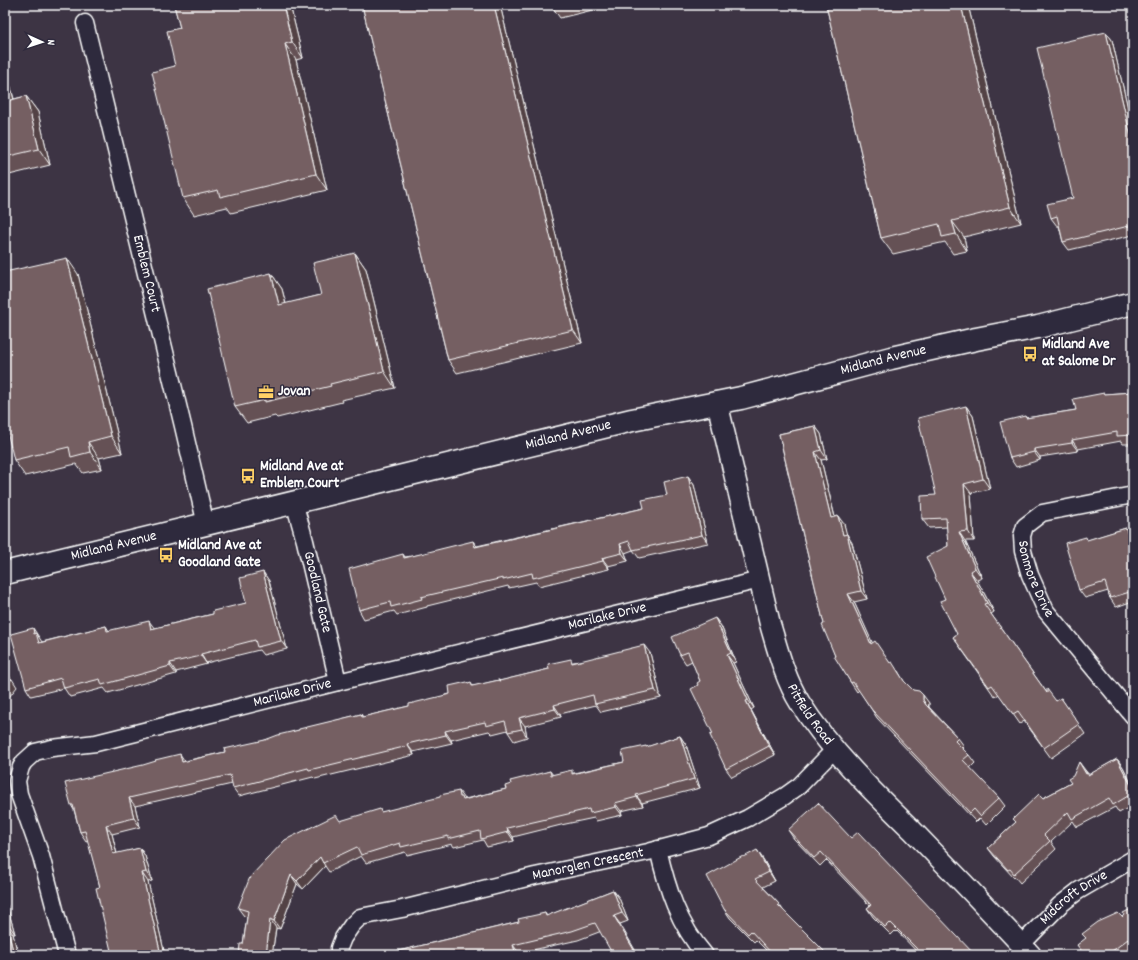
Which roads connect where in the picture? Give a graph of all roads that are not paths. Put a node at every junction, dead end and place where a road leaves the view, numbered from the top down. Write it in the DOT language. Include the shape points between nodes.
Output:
graph roads {
  1 [pos="85,23"];
  2 [pos="1133,303"];
  3 [pos="716,402"];
  4 [pos="1133,495"];
  5 [pos="294,502"];
  6 [pos="206,525"];
  7 [pos="5,573"];
  8 [pos="760,580"];
  9 [pos="338,682"];
  10 [pos="1133,716"];
  11 [pos="835,749"];
  12 [pos="658,849"];
  13 [pos="1133,859"];
  14 [pos="1026,950"];
  15 [pos="66,955"];
  16 [pos="338,955"];
  17 [pos="705,955"];
  1 -- 6 [label="street, Emblem Court"];
  2 -- 3 [label="main road, Midland Avenue" via="1038,327 891,358 742,398"];
  3 -- 5 [label="main road, Midland Avenue"];
  3 -- 8 [label="street, Pitfield Road"];
  4 -- 10 [label="street, Sonmore Drive" via="1042,513 1025,526 1022,536 1023,551 1030,575 1046,611"];
  5 -- 6 [label="main road, Midland Avenue"];
  5 -- 9 [label="street, Goodland Gate"];
  6 -- 7 [label="main road, Midland Avenue"];
  8 -- 9 [label="street, Marilake Drive"];
  8 -- 11 [label="street, Pitfield Road" via="788,679 800,702"];
  9 -- 15 [label="street, Marilake Drive" via="96,743 35,752 24,762 17,781 19,794 41,856"];
  11 -- 12 [label="street, Manorglen Crescent" via="799,786 754,815 709,836"];
  11 -- 14 [label="street, Pitfield Road"];
  12 -- 16 [label="street, Manorglen Crescent" via="360,917 343,938"];
  12 -- 17 [label="street" via="674,908 686,930"];
  13 -- 14 [label="street, Midcroft Drive" via="1078,891 1060,905"];
}
